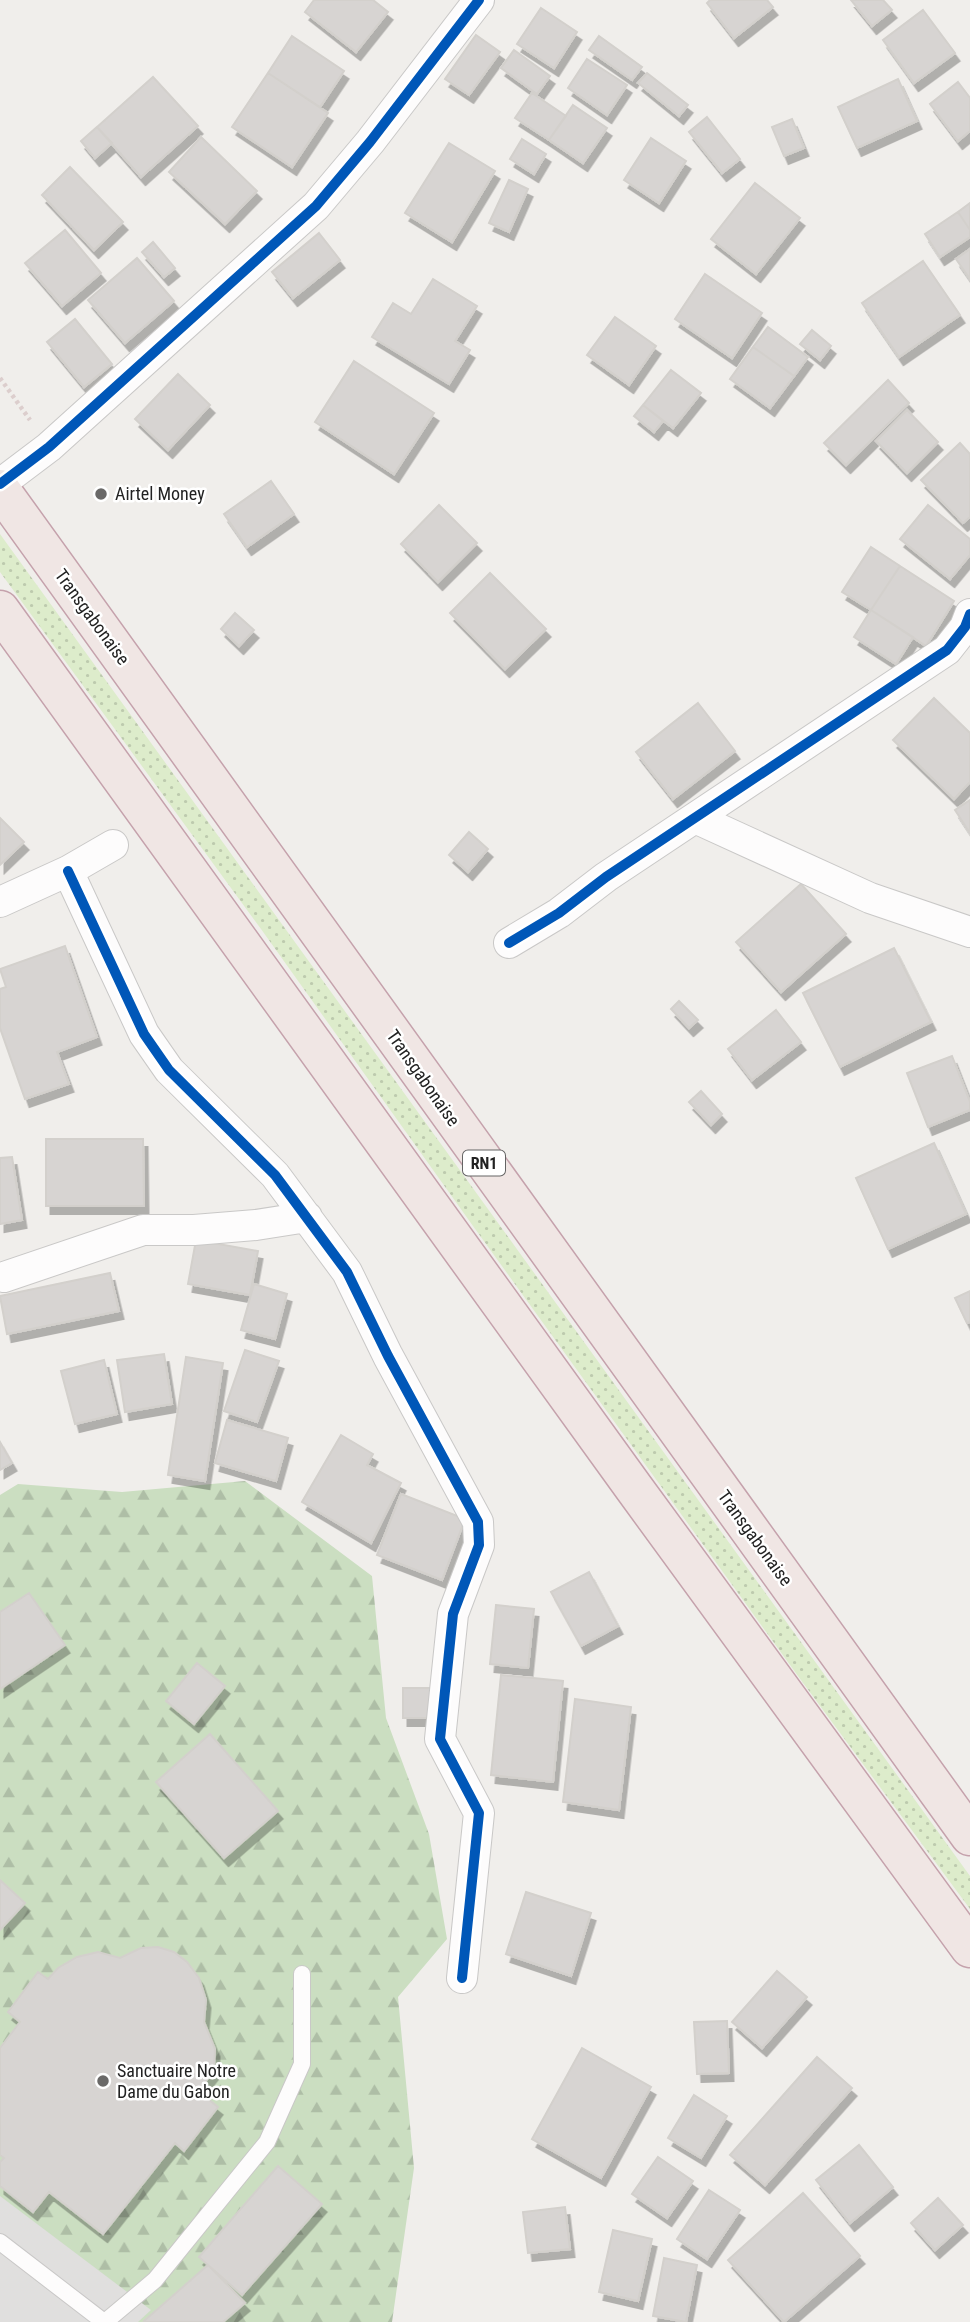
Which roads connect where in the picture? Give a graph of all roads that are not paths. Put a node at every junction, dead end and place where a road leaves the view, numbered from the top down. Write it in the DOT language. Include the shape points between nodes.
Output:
graph roads {
  1 [pos="479,0"];
  2 [pos="0,486"];
  3 [pos="0,610"];
  4 [pos="970,614"];
  5 [pos="695,818"];
  6 [pos="113,845"];
  7 [pos="68,871"];
  8 [pos="0,902"];
  9 [pos="970,932"];
  10 [pos="509,943"];
  11 [pos="307,1217"];
  12 [pos="4,1277"];
  13 [pos="970,1836"];
  14 [pos="970,1948"];
  15 [pos="302,1974"];
  16 [pos="462,1978"];
  17 [pos="0,2242"];
  18 [pos="104,2322"];
  1 -- 2 [label="street" via="316,206"];
  2 -- 13 [label="highway, Transgabonaise / RN1"];
  3 -- 14 [label="highway"];
  4 -- 5 [label="street" via="947,650"];
  5 -- 9 [label="street" via="870,898"];
  5 -- 10 [label="street"];
  6 -- 7 [label="street"];
  7 -- 8 [label="street"];
  7 -- 11 [label="street" via="144,1034 169,1070 275,1175"];
  11 -- 12 [label="street" via="194,1230 143,1230"];
  11 -- 16 [label="street" via="347,1272 478,1522 479,1545 453,1614 440,1739 479,1813"];
  15 -- 18 [label="lane" via="302,2064 267,2142 155,2280"];
  17 -- 18 [label="lane"];
}
